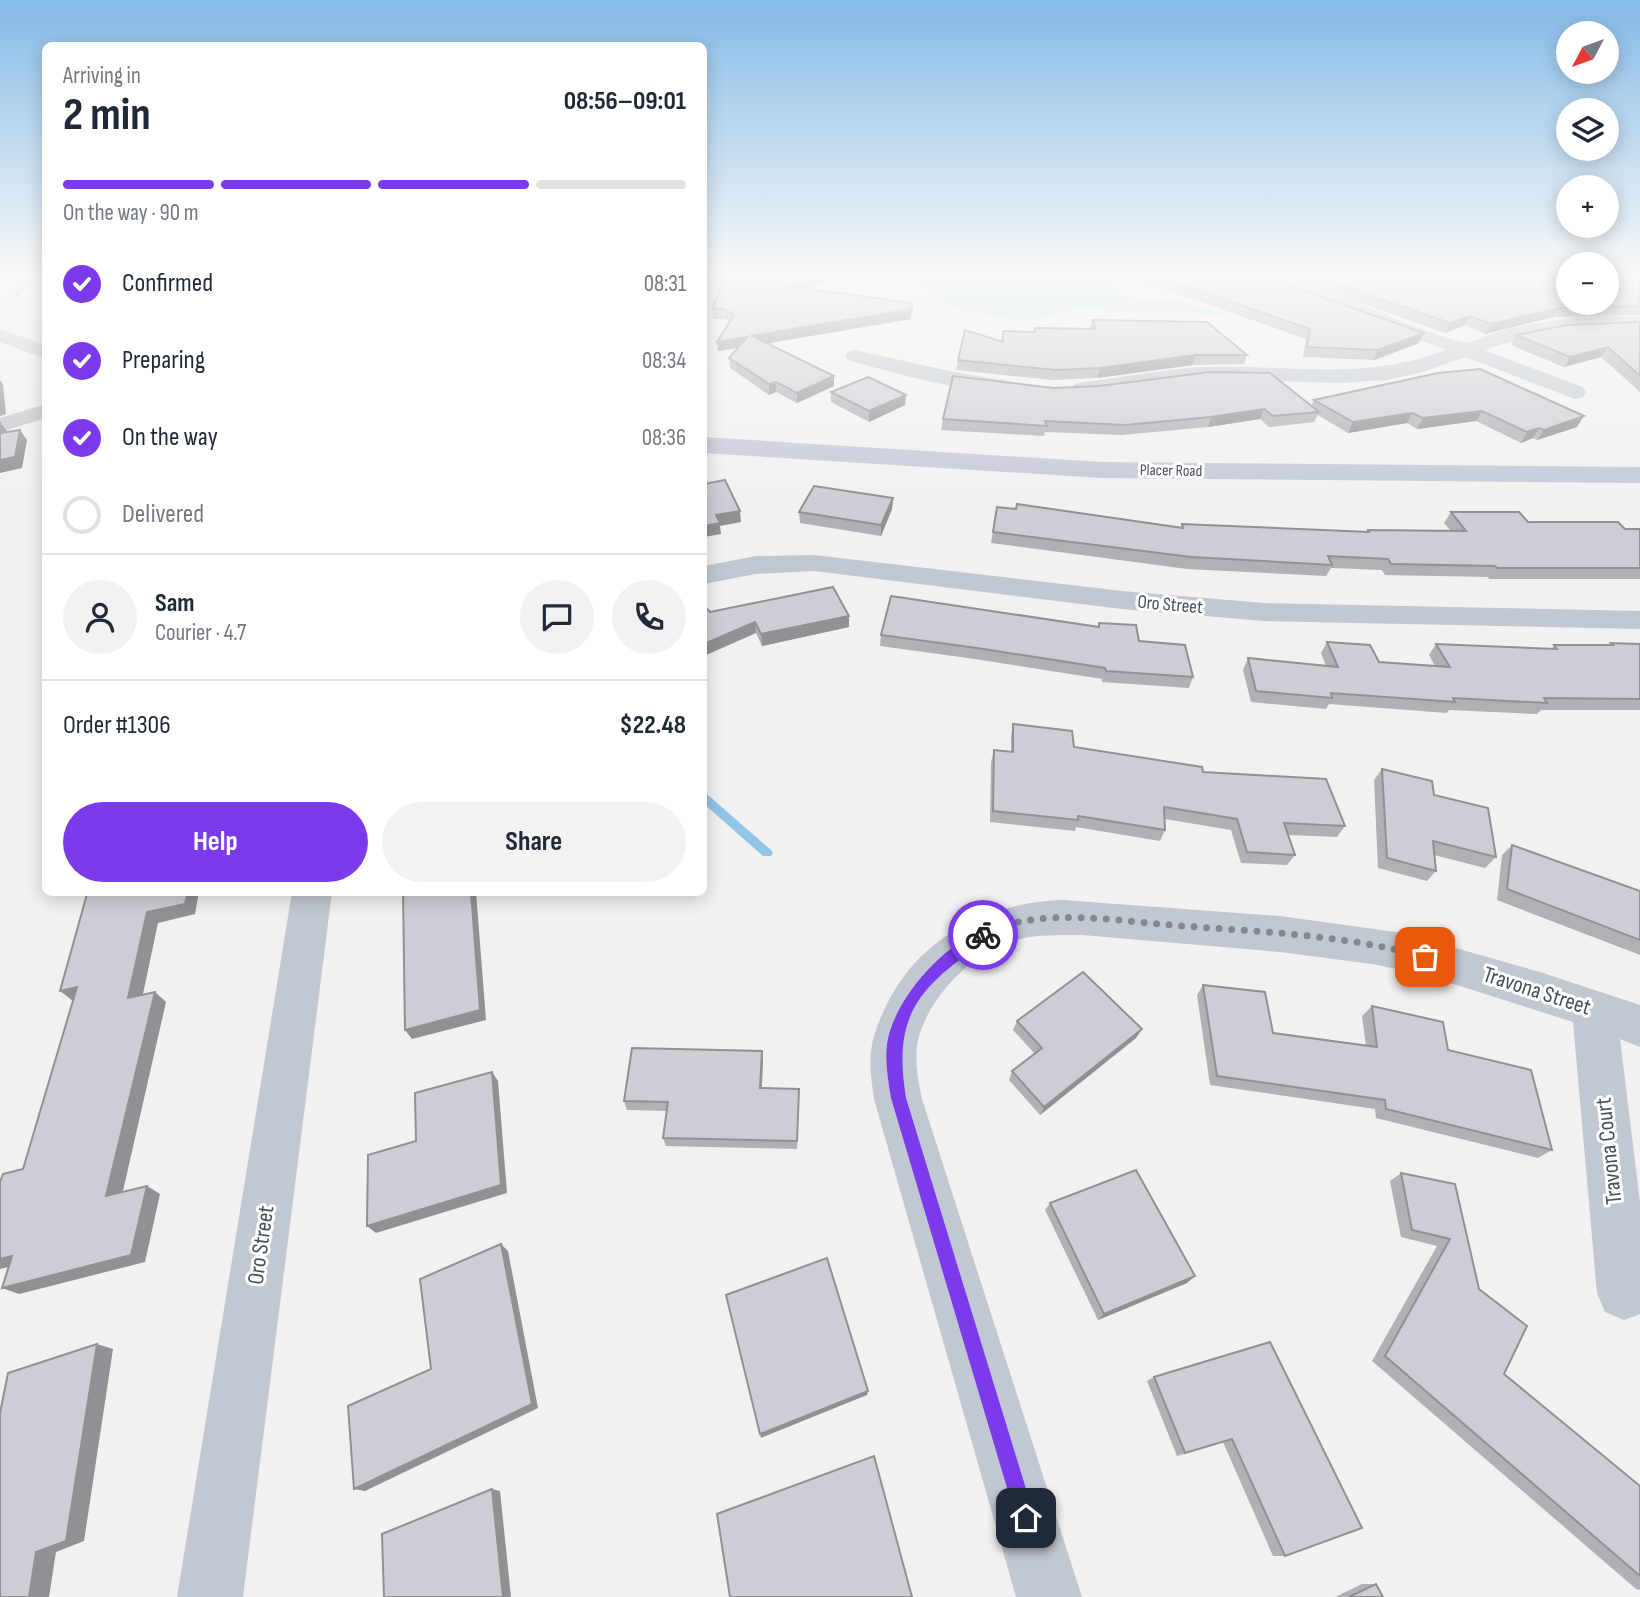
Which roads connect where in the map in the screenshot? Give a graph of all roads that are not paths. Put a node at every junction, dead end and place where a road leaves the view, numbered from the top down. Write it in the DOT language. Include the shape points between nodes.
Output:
graph roads {
  1 [pos="1465,351"];
  2 [pos="1467,351"];
  3 [pos="855,356"];
  4 [pos="1020,388"];
  5 [pos="1057,390"];
  6 [pos="1575,392"];
  7 [pos="42,412"];
  8 [pos="0,425"];
  9 [pos="707,445"];
  10 [pos="1640,475"];
  11 [pos="707,574"];
  12 [pos="1640,620"];
  13 [pos="311,896"];
  14 [pos="1594,1009"];
  15 [pos="1640,1027"];
  16 [pos="1624,1293"];
  17 [pos="210,1597"];
  18 [pos="1049,1597"];
  1 -- 5 [label="street" via="1423,366 1365,376 1203,373"];
  2 -- 6 [label="street"];
  3 -- 4 [label="street" via="954,379"];
  7 -- 8 [label="street"];
  9 -- 10 [label="main road, Placer Road" via="1102,470"];
  11 -- 12 [label="street, Oro Street" via="757,565 814,563 1264,612"];
  13 -- 17 [label="street, Oro Street"];
  14 -- 15 [label="street, Travona Street"];
  14 -- 16 [label="street, Travona Court"];
  14 -- 18 [label="street, Travona Street" via="1406,952 1282,933 1102,920 1011,923 971,943 930,976 913,996 894,1043 898,1098"];
}
